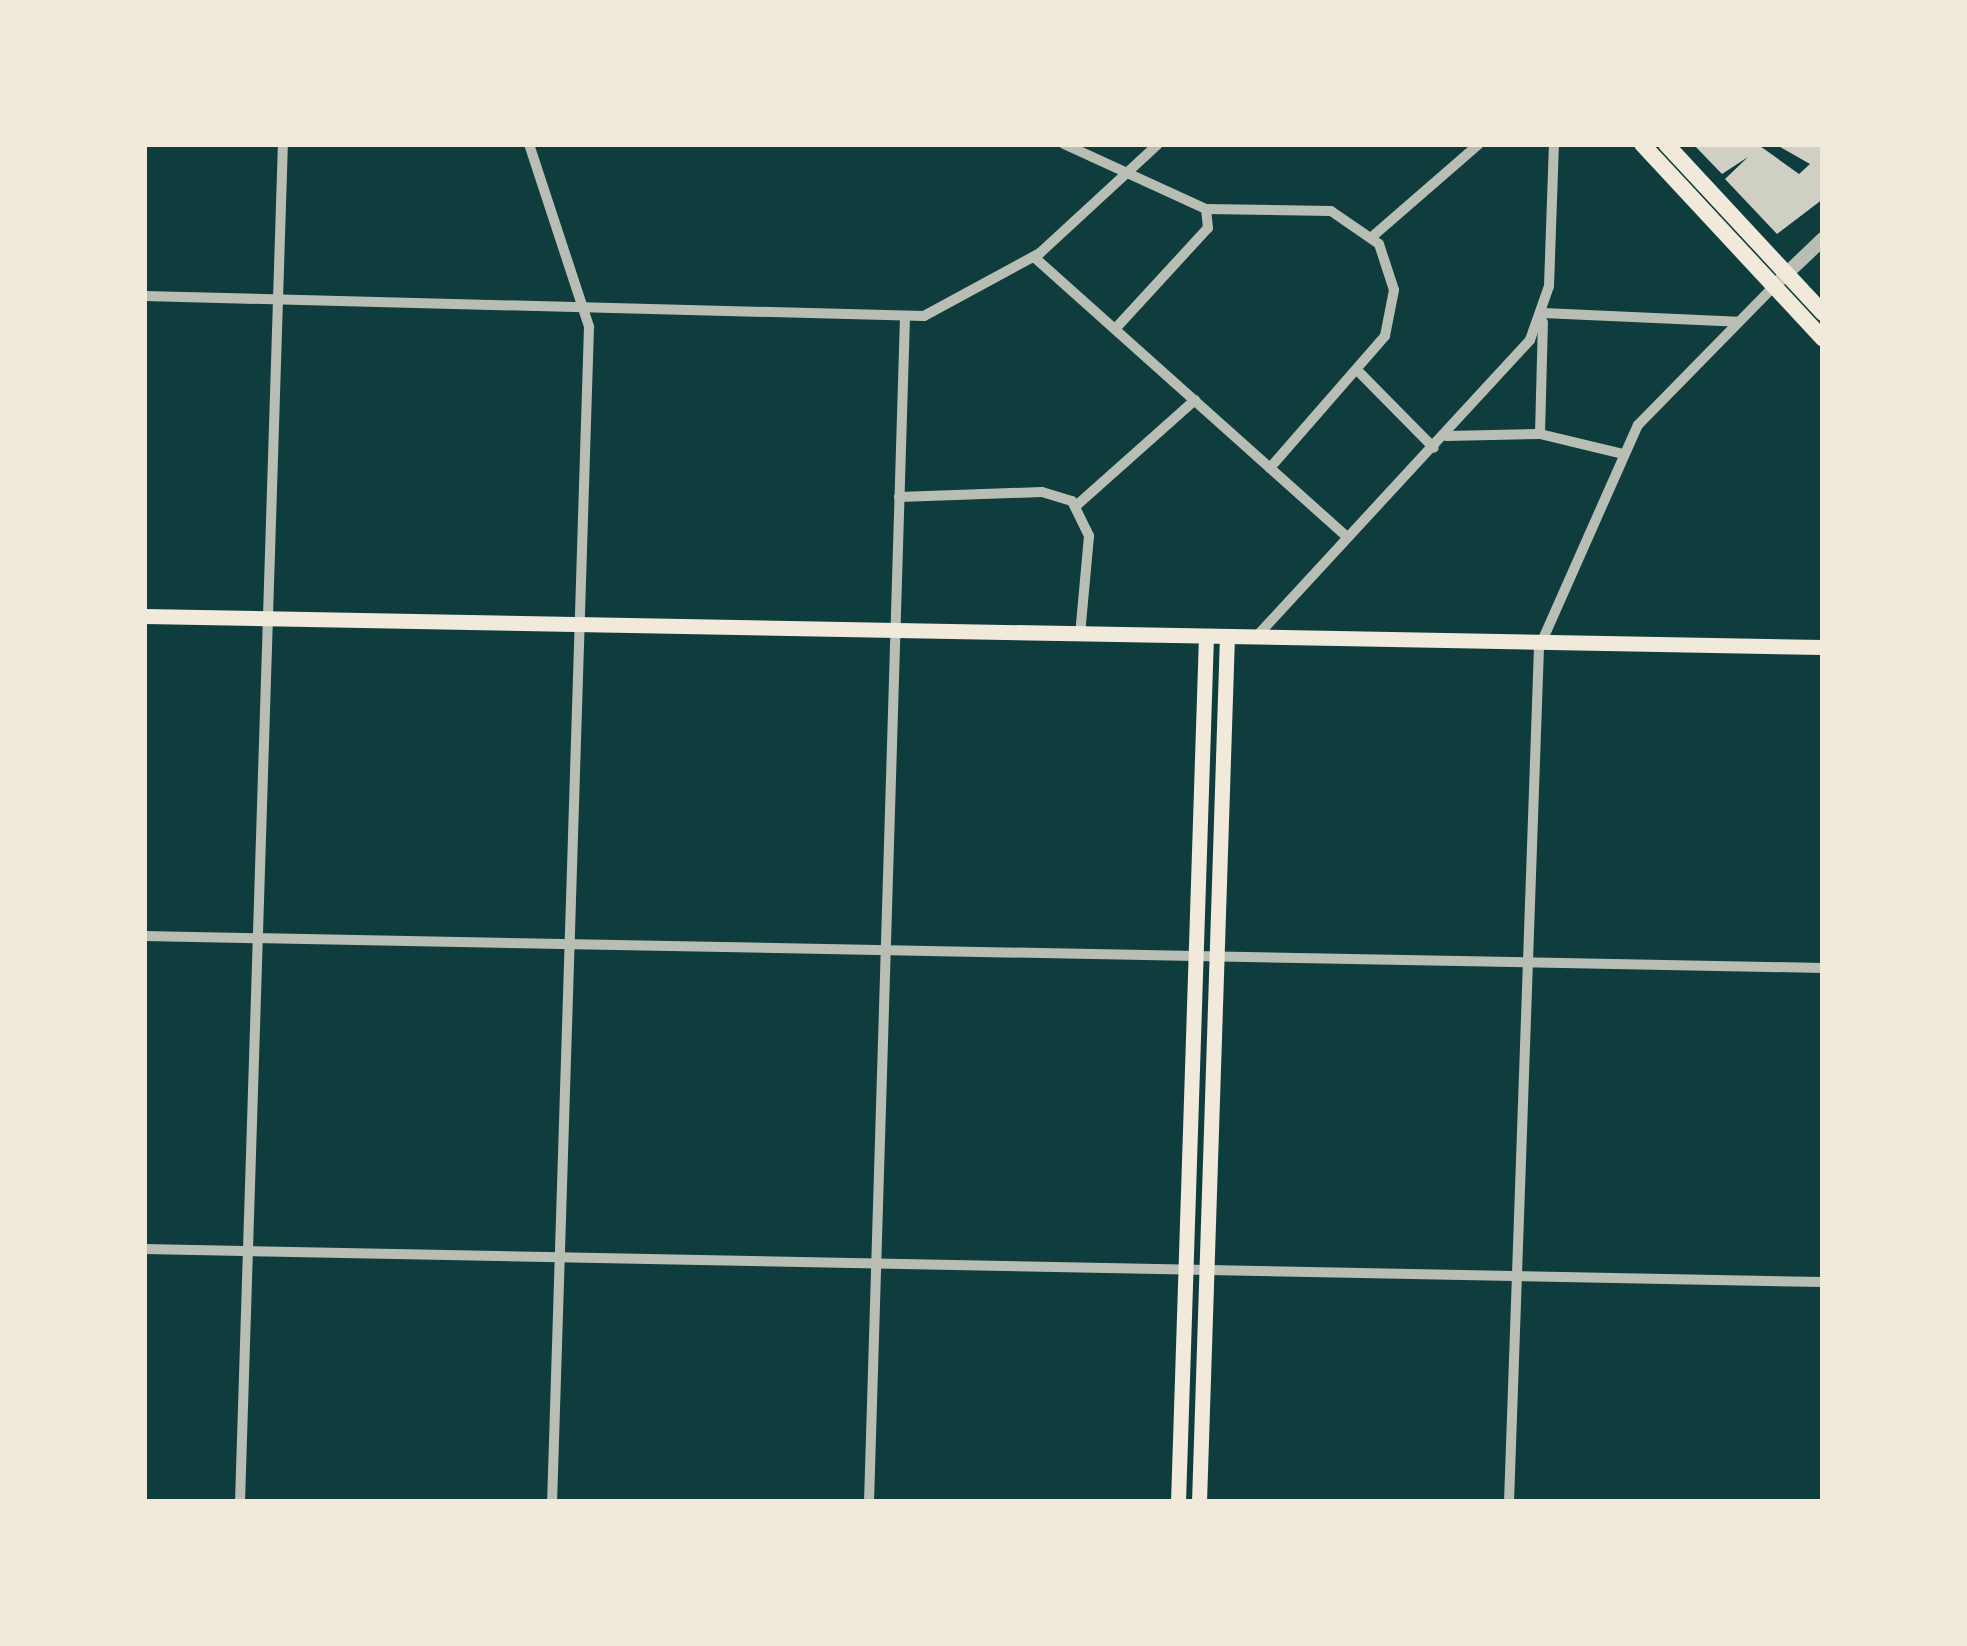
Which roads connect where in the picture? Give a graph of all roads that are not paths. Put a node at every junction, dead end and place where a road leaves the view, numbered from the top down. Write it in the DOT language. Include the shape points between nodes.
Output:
graph roads {
  1 [pos="283,144"];
  2 [pos="529,144"];
  3 [pos="1064,144"];
  4 [pos="1158,144"];
  5 [pos="1479,144"];
  6 [pos="1554,144"];
  7 [pos="1642,144"];
  8 [pos="1666,144"];
  9 [pos="1124,177"];
  10 [pos="1206,209"];
  11 [pos="1373,236"];
  12 [pos="1823,239"];
  13 [pos="1034,257"];
  14 [pos="1780,280"];
  15 [pos="144,296"];
  16 [pos="278,300"];
  17 [pos="579,308"];
  18 [pos="1543,313"];
  19 [pos="1823,313"];
  20 [pos="905,317"];
  21 [pos="1738,322"];
  22 [pos="1115,329"];
  23 [pos="1823,339"];
  24 [pos="1360,373"];
  25 [pos="1195,400"];
  26 [pos="1540,434"];
  27 [pos="1446,436"];
  28 [pos="1434,448"];
  29 [pos="1623,454"];
  30 [pos="1270,468"];
  31 [pos="899,497"];
  32 [pos="1077,505"];
  33 [pos="1347,537"];
  34 [pos="144,616"];
  35 [pos="268,619"];
  36 [pos="580,624"];
  37 [pos="896,630"];
  38 [pos="1080,634"];
  39 [pos="1206,636"];
  40 [pos="1227,636"];
  41 [pos="1256,637"];
  42 [pos="1540,642"];
  43 [pos="1823,647"];
  44 [pos="144,936"];
  45 [pos="258,938"];
  46 [pos="570,944"];
  47 [pos="886,950"];
  48 [pos="1196,956"];
  49 [pos="1216,956"];
  50 [pos="1527,962"];
  51 [pos="1823,968"];
  52 [pos="144,1249"];
  53 [pos="248,1251"];
  54 [pos="560,1257"];
  55 [pos="877,1263"];
  56 [pos="1186,1269"];
  57 [pos="1207,1270"];
  58 [pos="1516,1276"];
  59 [pos="1823,1282"];
  60 [pos="240,1502"];
  61 [pos="552,1502"];
  62 [pos="869,1502"];
  63 [pos="1178,1502"];
  64 [pos="1199,1502"];
  65 [pos="1509,1502"];
  1 -- 16 [label="street"];
  2 -- 17 [label="street"];
  3 -- 9 [label="street"];
  4 -- 9 [label="street"];
  5 -- 11 [label="street"];
  6 -- 18 [label="street"];
  7 -- 14 [label="main road"];
  8 -- 14 [label="main road"];
  9 -- 10 [label="street"];
  9 -- 13 [label="street"];
  10 -- 11 [label="street" via="1331,212"];
  10 -- 22 [label="street" via="1208,228"];
  11 -- 24 [label="street" via="1393,310"];
  12 -- 14 [label="street"];
  13 -- 20 [label="street" via="955,305"];
  13 -- 22 [label="street"];
  14 -- 19 [label="main road"];
  14 -- 21 [label="street"];
  14 -- 23 [label="main road"];
  15 -- 16 [label="street"];
  16 -- 17 [label="street"];
  16 -- 35 [label="street"];
  17 -- 20 [label="street"];
  17 -- 36 [label="street" via="589,327"];
  18 -- 21 [label="street"];
  18 -- 26 [label="street"];
  18 -- 27 [label="street"];
  20 -- 31 [label="street"];
  21 -- 29 [label="street" via="1653,405"];
  22 -- 25 [label="street"];
  24 -- 28 [label="street"];
  24 -- 30 [label="street"];
  25 -- 30 [label="street"];
  25 -- 32 [label="street"];
  26 -- 27 [label="street"];
  26 -- 29 [label="street"];
  27 -- 28 [label="street"];
  28 -- 33 [label="street"];
  29 -- 42 [label="street"];
  30 -- 33 [label="street"];
  31 -- 32 [label="street" via="1048,492"];
  31 -- 37 [label="street"];
  32 -- 38 [label="street" via="1089,536"];
  33 -- 41 [label="street"];
  34 -- 35 [label="main road"];
  35 -- 36 [label="main road"];
  35 -- 45 [label="street"];
  36 -- 37 [label="main road"];
  36 -- 46 [label="street"];
  37 -- 38 [label="main road"];
  37 -- 47 [label="street"];
  38 -- 39 [label="main road"];
  39 -- 40 [label="main road"];
  39 -- 48 [label="main road"];
  40 -- 41 [label="main road"];
  40 -- 49 [label="main road"];
  41 -- 42 [label="main road"];
  42 -- 43 [label="main road"];
  42 -- 50 [label="street"];
  44 -- 45 [label="street"];
  45 -- 46 [label="street"];
  45 -- 53 [label="street"];
  46 -- 47 [label="street"];
  46 -- 54 [label="street"];
  47 -- 48 [label="street"];
  47 -- 55 [label="street"];
  48 -- 49 [label="street"];
  48 -- 56 [label="main road"];
  49 -- 50 [label="street"];
  49 -- 57 [label="main road"];
  50 -- 51 [label="street"];
  50 -- 58 [label="street"];
  52 -- 53 [label="street"];
  53 -- 54 [label="street"];
  53 -- 60 [label="street"];
  54 -- 55 [label="street"];
  54 -- 61 [label="street"];
  55 -- 56 [label="street"];
  55 -- 62 [label="street"];
  56 -- 57 [label="street"];
  56 -- 63 [label="main road"];
  57 -- 58 [label="street"];
  57 -- 64 [label="main road"];
  58 -- 59 [label="street"];
  58 -- 65 [label="street"];
}
